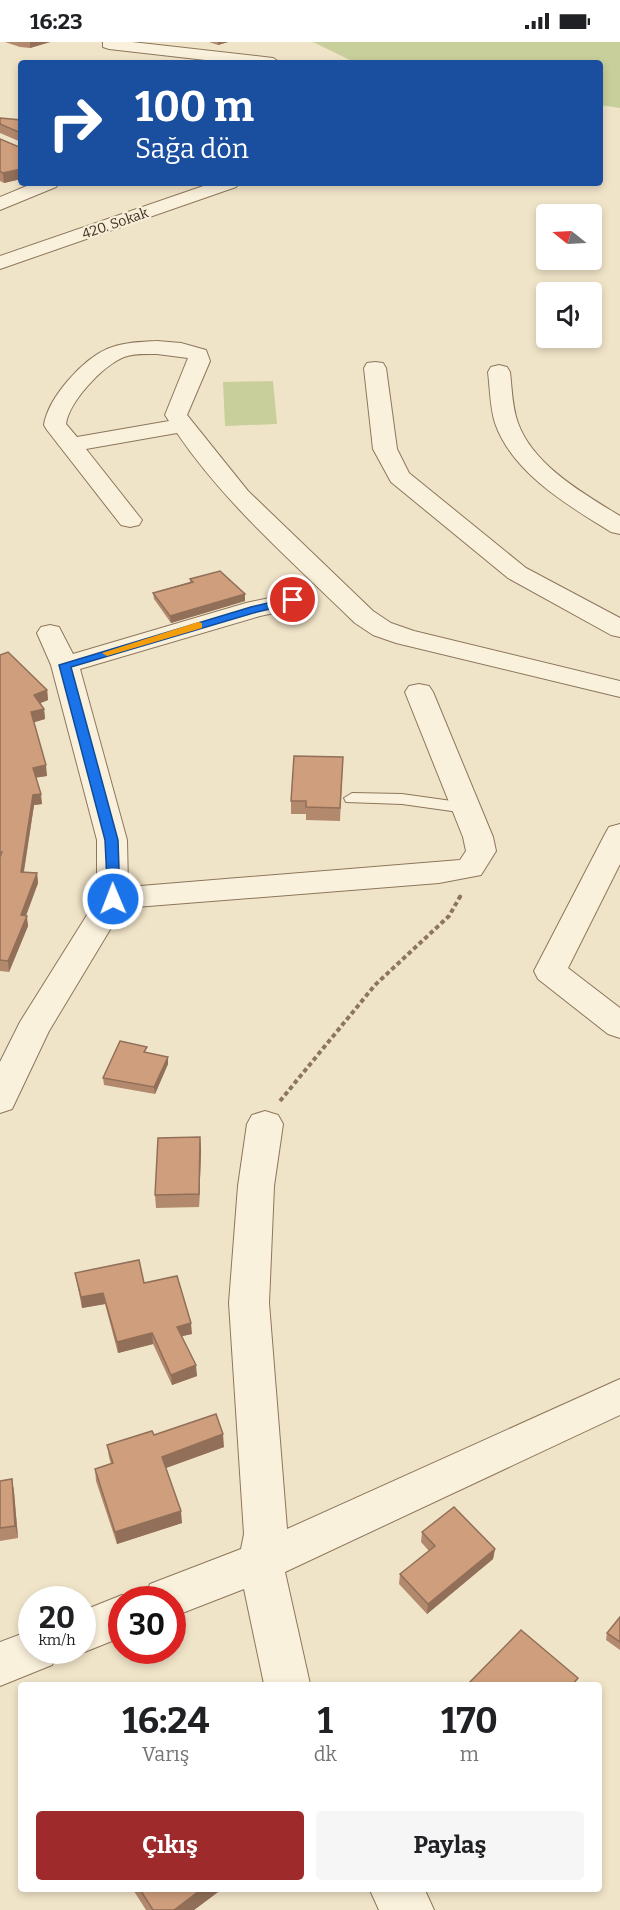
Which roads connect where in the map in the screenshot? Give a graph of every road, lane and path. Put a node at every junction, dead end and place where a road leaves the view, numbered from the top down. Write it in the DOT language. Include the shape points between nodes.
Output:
graph roads {
  1 [pos="92,42"];
  2 [pos="257,43"];
  3 [pos="110,44"];
  4 [pos="161,60"];
  5 [pos="247,60"];
  6 [pos="286,60"];
  7 [pos="43,186"];
  8 [pos="221,186"];
  9 [pos="0,204"];
  10 [pos="0,263"];
  11 [pos="375,368"];
  12 [pos="499,372"];
  13 [pos="182,425"];
  14 [pos="71,445"];
  15 [pos="130,520"];
  16 [pos="620,527"];
  17 [pos="293,600"];
  18 [pos="620,628"];
  19 [pos="50,633"];
  20 [pos="65,665"];
  21 [pos="620,689"];
  22 [pos="419,692"];
  23 [pos="352,798"];
  24 [pos="466,808"];
  25 [pos="620,834"];
  26 [pos="470,868"];
  27 [pos="609,884"];
  28 [pos="113,899"];
  29 [pos="620,1026"];
  30 [pos="0,1100"];
  31 [pos="266,1124"];
  32 [pos="620,1396"];
  33 [pos="261,1562"];
  34 [pos="186,1591"];
  35 [pos="18,1657"];
  36 [pos="0,1664"];
  37 [pos="287,1682"];
  38 [pos="397,1892"];
  39 [pos="409,1910"];
  1 -- 3 [label="street"];
  2 -- 6 [label="street"];
  3 -- 4 [label="street"];
  3 -- 5 [label="street"];
  7 -- 9 [label="street"];
  8 -- 10 [label="street, 420. Sokak"];
  11 -- 18 [label="street" via="385,449 399,477 517,573"];
  12 -- 16 [label="street" via="507,424 527,455 575,499"];
  13 -- 14 [label="street"];
  13 -- 14 [label="street" via="176,415 199,361 198,355 185,350 132,349 108,358 60,405 55,425"];
  13 -- 21 [label="street" via="218,474 364,617 382,629"];
  14 -- 15 [label="street"];
  17 -- 20 [label="street"];
  19 -- 20 [label="street"];
  20 -- 28 [label="street" via="112,840"];
  22 -- 24 [label="street"];
  23 -- 24 [label="lane" via="402,799"];
  24 -- 26 [label="street" via="481,851"];
  25 -- 27 [label="street"];
  26 -- 28 [label="street"];
  26 -- 31 [label="path" via="466,886 449,916 375,985 289,1088"];
  27 -- 29 [label="street" via="550,971"];
  28 -- 30 [label="street" via="32,1030"];
  31 -- 33 [label="street" via="256,1186 249,1303 266,1534"];
  32 -- 33 [label="street"];
  33 -- 34 [label="street"];
  33 -- 37 [label="street"];
  35 -- 36 [label="street"];
  38 -- 39 [label="street"];
}
